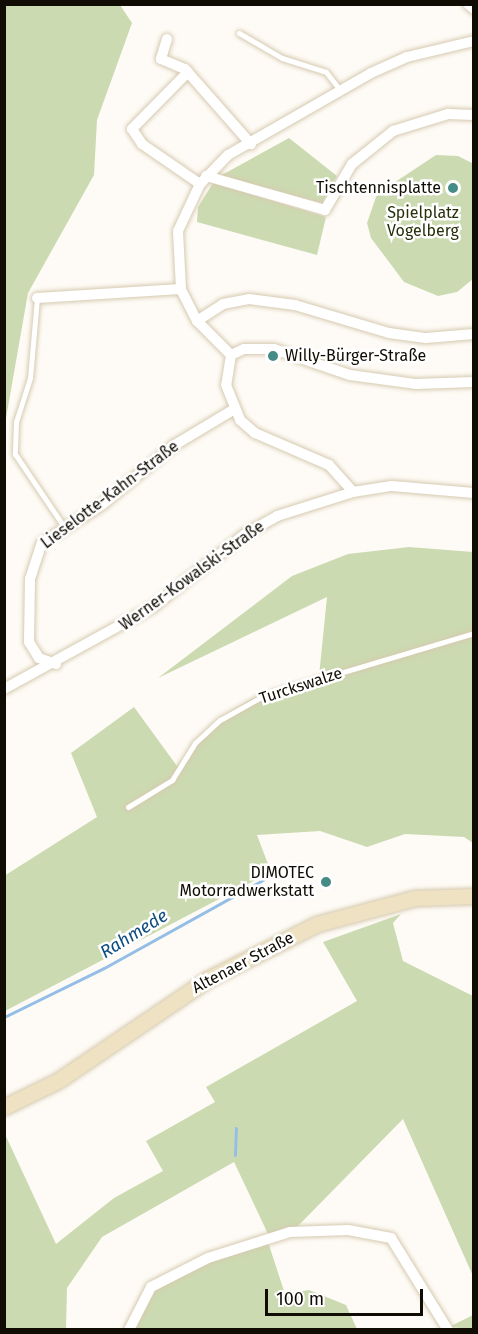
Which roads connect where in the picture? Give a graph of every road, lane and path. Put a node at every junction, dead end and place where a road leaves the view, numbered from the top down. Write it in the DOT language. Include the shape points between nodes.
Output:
graph roads {
  1 [pos="468,4"];
  2 [pos="474,9"];
  3 [pos="238,33"];
  4 [pos="166,39"];
  5 [pos="474,41"];
  6 [pos="188,72"];
  7 [pos="342,92"];
  8 [pos="474,115"];
  9 [pos="251,144"];
  10 [pos="203,180"];
  11 [pos="181,290"];
  12 [pos="36,298"];
  13 [pos="197,321"];
  14 [pos="474,334"];
  15 [pos="231,355"];
  16 [pos="474,382"];
  17 [pos="233,410"];
  18 [pos="353,492"];
  19 [pos="474,493"];
  20 [pos="66,529"];
  21 [pos="474,633"];
  22 [pos="56,664"];
  23 [pos="4,689"];
  24 [pos="128,807"];
  25 [pos="474,896"];
  26 [pos="4,1107"];
  27 [pos="129,1329"];
  28 [pos="448,1329"];
  1 -- 2 [label="street"];
  3 -- 7 [label="lane" via="282,58 326,72"];
  4 -- 6 [label="street" via="160,59"];
  5 -- 7 [label="street" via="391,63"];
  6 -- 9 [label="street"];
  6 -- 10 [label="street" via="132,129 142,144"];
  7 -- 9 [label="street"];
  8 -- 10 [label="street" via="448,114 393,131 351,164 325,210"];
  9 -- 10 [label="street"];
  10 -- 11 [label="street" via="178,231"];
  11 -- 12 [label="street"];
  11 -- 13 [label="street"];
  12 -- 20 [label="lane" via="30,378 16,422 15,454"];
  13 -- 14 [label="street" via="223,304 257,300 295,304 389,333 426,338"];
  13 -- 15 [label="street"];
  15 -- 16 [label="street" via="244,349 274,349 350,375 416,384"];
  15 -- 17 [label="street" via="226,385"];
  17 -- 18 [label="street" via="255,433 329,465"];
  17 -- 20 [label="street, Lieselotte-Kahn-Straße" via="172,446"];
  18 -- 19 [label="street, Werner-Kowalski-Straße" via="392,486"];
  18 -- 22 [label="street, Werner-Kowalski-Straße" via="277,516 245,534 153,607"];
  20 -- 22 [label="street, Lieselotte-Kahn-Straße" via="42,543 30,579 30,646 39,658"];
  21 -- 24 [label="lane, Turckswalze" via="263,696 220,720 195,743 172,780"];
  22 -- 23 [label="street, Werner-Kowalski-Straße"];
  25 -- 26 [label="main road, Altenaer Straße" via="415,898 316,924 208,979 58,1080"];
  27 -- 28 [label="street" via="151,1287 208,1258 290,1232 348,1230 391,1238"];
}
